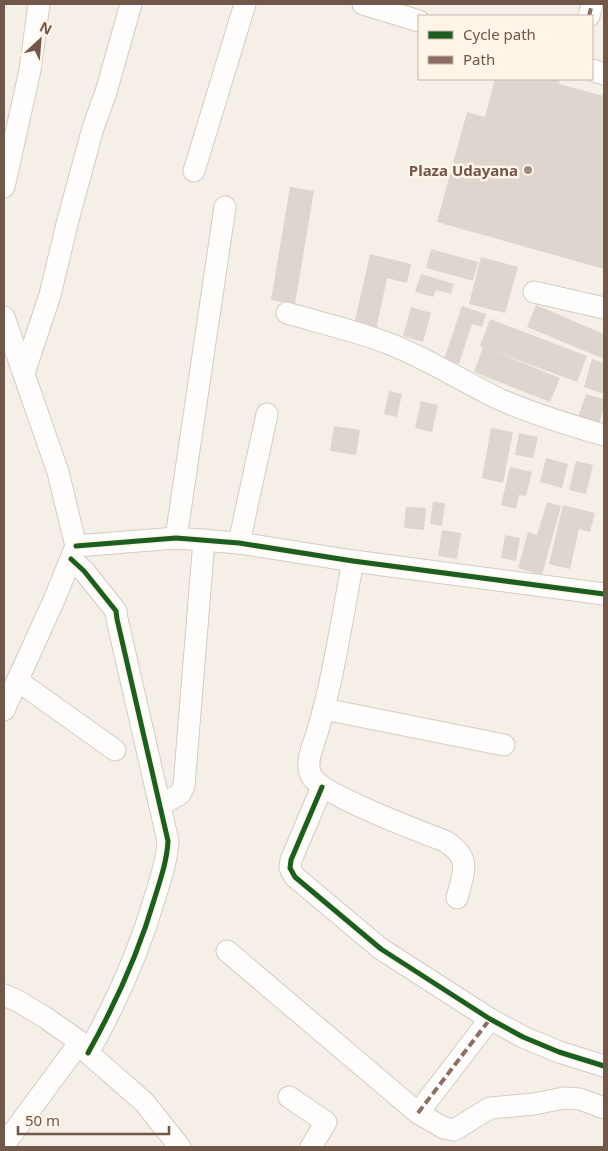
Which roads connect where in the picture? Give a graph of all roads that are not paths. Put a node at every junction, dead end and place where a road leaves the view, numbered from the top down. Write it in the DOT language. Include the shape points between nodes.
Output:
graph roads {
  1 [pos="39,4"];
  2 [pos="131,4"];
  3 [pos="245,4"];
  4 [pos="362,4"];
  5 [pos="418,20"];
  6 [pos="194,171"];
  7 [pos="4,187"];
  8 [pos="224,207"];
  9 [pos="534,292"];
  10 [pos="604,308"];
  11 [pos="287,313"];
  12 [pos="4,317"];
  13 [pos="24,373"];
  14 [pos="267,414"];
  15 [pos="604,435"];
  16 [pos="176,538"];
  17 [pos="204,540"];
  18 [pos="239,543"];
  19 [pos="74,553"];
  20 [pos="354,561"];
  21 [pos="604,594"];
  22 [pos="18,681"];
  23 [pos="5,706"];
  24 [pos="324,710"];
  25 [pos="504,745"];
  26 [pos="115,750"];
  27 [pos="322,787"];
  28 [pos="160,805"];
  29 [pos="457,898"];
  30 [pos="227,951"];
  31 [pos="4,995"];
  32 [pos="490,1019"];
  33 [pos="84,1048"];
  34 [pos="604,1066"];
  35 [pos="289,1097"];
  36 [pos="604,1108"];
  37 [pos="418,1113"];
  38 [pos="4,1145"];
  39 [pos="180,1147"];
  40 [pos="311,1147"];
  1 -- 7 [label="street" via="30,70"];
  2 -- 13 [label="street" via="93,128 50,296"];
  3 -- 6 [label="street"];
  4 -- 5 [label="street"];
  8 -- 16 [label="street"];
  9 -- 10 [label="street"];
  11 -- 15 [label="street" via="389,343 502,400"];
  12 -- 13 [label="street"];
  13 -- 19 [label="street" via="58,472"];
  14 -- 18 [label="street"];
  16 -- 17 [label="street"];
  16 -- 19 [label="street"];
  17 -- 18 [label="street"];
  17 -- 28 [label="street" via="184,786 180,794"];
  18 -- 20 [label="street"];
  19 -- 22 [label="street"];
  19 -- 28 [label="street" via="116,611"];
  20 -- 21 [label="street"];
  20 -- 24 [label="street"];
  22 -- 23 [label="street"];
  22 -- 26 [label="street"];
  24 -- 25 [label="street"];
  24 -- 27 [label="street" via="308,765 311,777"];
  27 -- 29 [label="street" via="456,848 462,856 464,870"];
  27 -- 32 [label="street" via="291,860 290,868 295,877 381,950"];
  28 -- 33 [label="street" via="168,841 167,858 149,918 111,1013"];
  30 -- 37 [label="street"];
  31 -- 33 [label="street" via="46,1018"];
  32 -- 34 [label="street" via="559,1052"];
  32 -- 37 [label="street"];
  33 -- 38 [label="street"];
  33 -- 39 [label="street" via="144,1102"];
  35 -- 40 [label="street" via="326,1122"];
  36 -- 37 [label="street" via="564,1098 490,1108 454,1130"];
}
